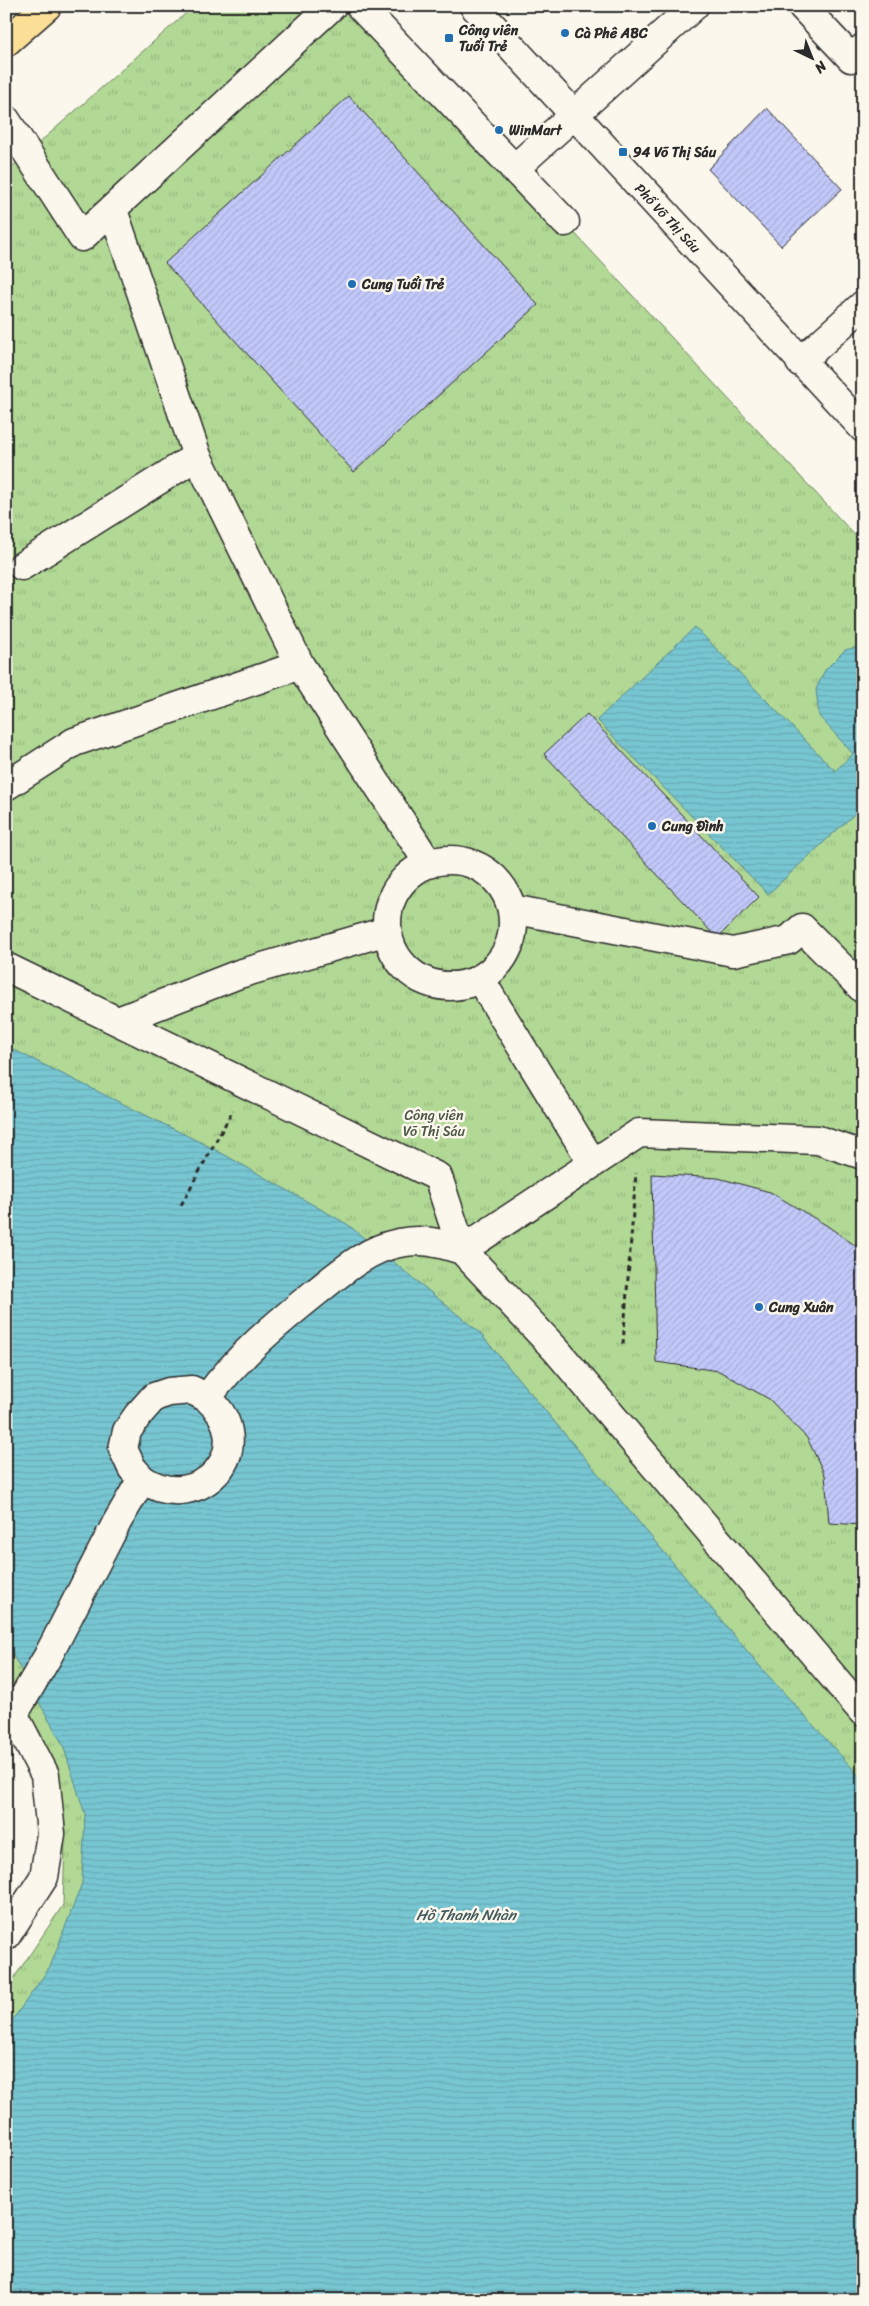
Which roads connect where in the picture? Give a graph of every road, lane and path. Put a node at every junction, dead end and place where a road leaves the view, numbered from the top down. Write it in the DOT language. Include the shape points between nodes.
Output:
graph roads {
  1 [pos="47,6"];
  2 [pos="332,6"];
  3 [pos="360,6"];
  4 [pos="474,6"];
  5 [pos="694,6"];
  6 [pos="802,6"];
  7 [pos="6,42"];
  8 [pos="863,48"];
  9 [pos="574,115"];
  10 [pos="6,120"];
  11 [pos="514,169"];
  12 [pos="113,210"];
  13 [pos="564,222"];
  14 [pos="863,305"];
  15 [pos="800,362"];
  16 [pos="863,428"];
  17 [pos="198,456"];
  18 [pos="22,566"];
  19 [pos="300,665"];
  20 [pos="6,786"];
  21 [pos="429,864"];
  22 [pos="512,909"];
  23 [pos="387,931"];
  24 [pos="6,967"];
  25 [pos="480,979"];
  26 [pos="863,989"];
  27 [pos="118,1020"];
  28 [pos="247,1083"];
  29 [pos="639,1133"];
  30 [pos="863,1155"];
  31 [pos="592,1162"];
  32 [pos="182,1205"];
  33 [pos="462,1250"];
  34 [pos="623,1344"];
  35 [pos="207,1398"];
  36 [pos="142,1479"];
  37 [pos="10,1707"];
  38 [pos="863,1712"];
  39 [pos="9,1925"];
  1 -- 7 [label="main road"];
  2 -- 12 [label="street"];
  3 -- 11 [label="street"];
  4 -- 9 [label="street, Phố Võ Thị Sáu"];
  5 -- 9 [label="street"];
  6 -- 8 [label="street" via="851,58"];
  9 -- 11 [label="street"];
  9 -- 15 [label="street, Phố Võ Thị Sáu"];
  10 -- 12 [label="street" via="82,236"];
  11 -- 13 [label="street"];
  12 -- 17 [label="street"];
  14 -- 15 [label="street"];
  15 -- 16 [label="street, Phố Võ Thị Sáu"];
  17 -- 18 [label="street"];
  17 -- 19 [label="street"];
  19 -- 20 [label="street" via="74,742"];
  19 -- 21 [label="street"];
  21 -- 22 [label="street" via="450,860 471,863 490,873 504,889"];
  21 -- 23 [label="street" via="410,874 396,890 388,910"];
  22 -- 25 [label="street" via="513,929 508,949 496,966"];
  22 -- 26 [label="street" via="733,952 789,940 802,928"];
  23 -- 25 [label="street" via="393,951 404,968 421,980 440,986 461,986"];
  23 -- 27 [label="street" via="239,974"];
  24 -- 27 [label="street"];
  25 -- 31 [label="street"];
  27 -- 28 [label="street"];
  28 -- 32 [label="path"];
  28 -- 33 [label="street" via="438,1177"];
  29 -- 30 [label="street" via="818,1140"];
  29 -- 31 [label="street"];
  29 -- 34 [label="path"];
  31 -- 33 [label="street"];
  33 -- 35 [label="street" via="428,1240 399,1243 362,1258 264,1334"];
  33 -- 38 [label="street" via="557,1352"];
  35 -- 36 [label="street" via="192,1390 169,1392 154,1397 138,1414 127,1431 123,1449 132,1468"];
  35 -- 36 [label="street" via="228,1424 230,1447 222,1467 207,1482 190,1490 168,1491"];
  36 -- 37 [label="street" via="30,1688"];
  37 -- 39 [label="street" via="45,1775 51,1834 44,1877"];
}
